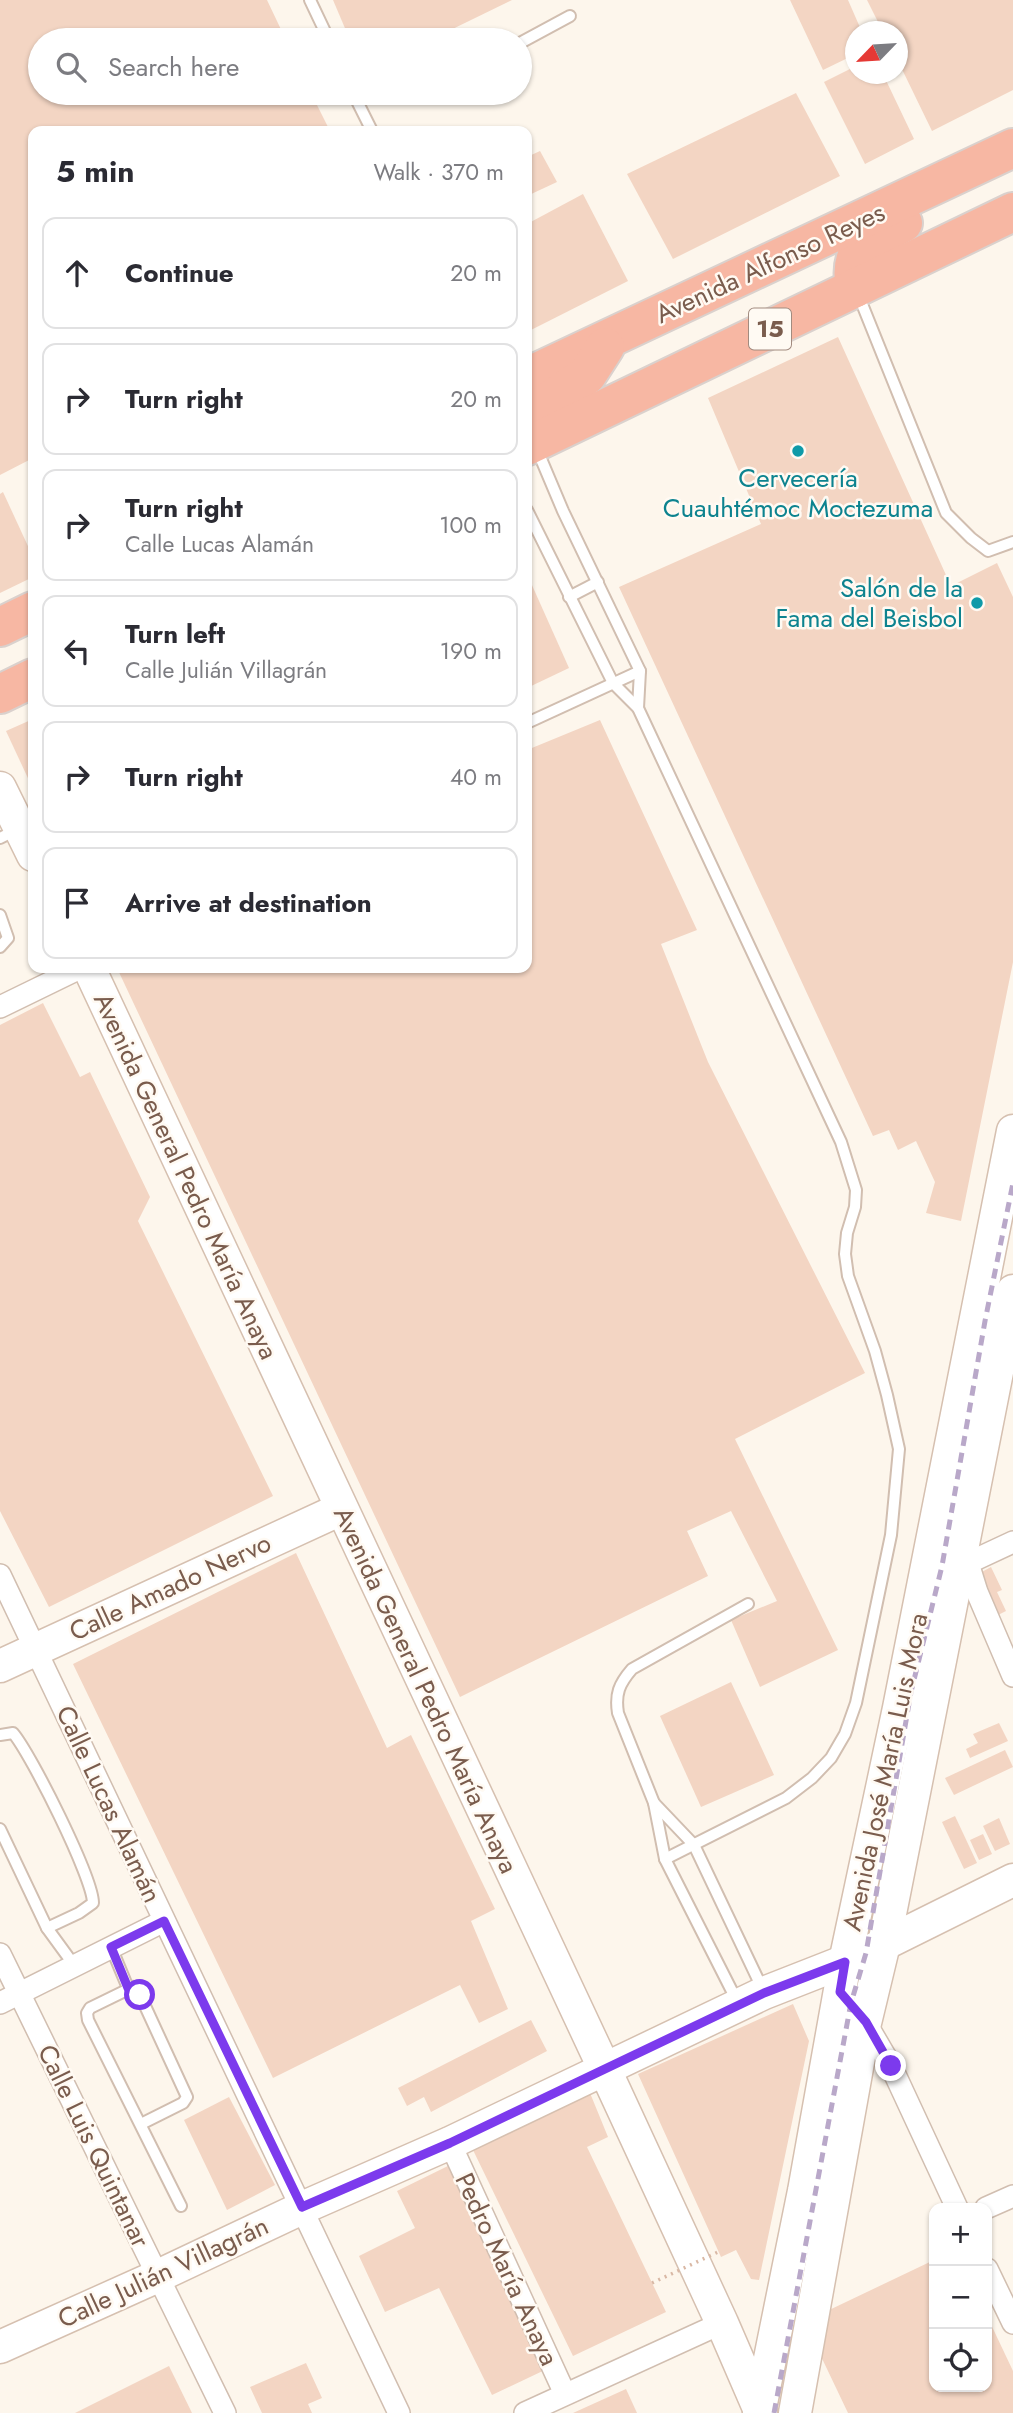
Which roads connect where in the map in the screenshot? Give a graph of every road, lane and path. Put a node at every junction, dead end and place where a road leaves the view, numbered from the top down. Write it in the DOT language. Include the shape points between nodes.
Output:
graph roads {
  1 [pos="310,0"];
  2 [pos="570,16"];
  3 [pos="323,28"];
  4 [pos="532,37"];
  5 [pos="362,105"];
  6 [pos="370,126"];
  7 [pos="1013,148"];
  8 [pos="932,187"];
  9 [pos="1013,212"];
  10 [pos="855,288"];
  11 [pos="612,337"];
  12 [pos="532,375"];
  13 [pos="532,432"];
  14 [pos="532,434"];
  15 [pos="532,442"];
  16 [pos="532,520"];
  17 [pos="1013,542"];
  18 [pos="598,582"];
  19 [pos="569,597"];
  20 [pos="28,613"];
  21 [pos="0,627"];
  22 [pos="640,671"];
  23 [pos="28,680"];
  24 [pos="613,683"];
  25 [pos="0,694"];
  26 [pos="638,708"];
  27 [pos="532,721"];
  28 [pos="0,788"];
  29 [pos="18,840"];
  30 [pos="0,915"];
  31 [pos="0,947"];
  32 [pos="70,973"];
  33 [pos="91,973"];
  34 [pos="0,1007"];
  35 [pos="1013,1131"];
  36 [pos="1013,1291"];
  37 [pos="341,1509"];
  38 [pos="1013,1542"];
  39 [pos="952,1564"];
  40 [pos="0,1574"];
  41 [pos="748,1604"];
  42 [pos="36,1649"];
  43 [pos="0,1666"];
  44 [pos="1013,1676"];
  45 [pos="0,1735"];
  46 [pos="654,1803"];
  47 [pos="0,1829"];
  48 [pos="694,1845"];
  49 [pos="665,1859"];
  50 [pos="1013,1880"];
  51 [pos="164,1921"];
  52 [pos="47,1928"];
  53 [pos="884,1944"];
  54 [pos="111,1947"];
  55 [pos="0,1954"];
  56 [pos="74,1965"];
  57 [pos="842,1977"];
  58 [pos="128,1988"];
  59 [pos="6,1998"];
  60 [pos="752,1999"];
  61 [pos="866,2022"];
  62 [pos="605,2070"];
  63 [pos="141,2124"];
  64 [pos="450,2143"];
  65 [pos="1013,2196"];
  66 [pos="955,2203"];
  67 [pos="992,2205"];
  68 [pos="181,2206"];
  69 [pos="302,2207"];
  70 [pos="718,2252"];
  71 [pos="158,2276"];
  72 [pos="992,2279"];
  73 [pos="652,2283"];
  74 [pos="722,2323"];
  75 [pos="1013,2323"];
  76 [pos="0,2347"];
  77 [pos="565,2394"];
  78 [pos="760,2412"];
  79 [pos="225,2413"];
  80 [pos="399,2413"];
  81 [pos="525,2413"];
  82 [pos="795,2413"];
  1 -- 3 [label="lane"];
  2 -- 4 [label="lane"];
  5 -- 6 [label="lane"];
  7 -- 8 [label="highway, Avenida Alfonso Reyes / 15"];
  8 -- 10 [label="highway" via="911,218 859,250 853,264"];
  8 -- 11 [label="highway, Avenida Alfonso Reyes / 15"];
  9 -- 10 [label="highway, 15"];
  10 -- 14 [label="highway, 15"];
  10 -- 17 [label="lane" via="946,513 988,551"];
  11 -- 12 [label="highway, Avenida Alfonso Reyes / 15"];
  11 -- 13 [label="highway" via="587,375"];
  15 -- 18 [label="lane"];
  16 -- 19 [label="lane"];
  18 -- 19 [label="lane"];
  18 -- 22 [label="lane"];
  19 -- 24 [label="lane"];
  20 -- 21 [label="highway"];
  22 -- 24 [label="lane"];
  22 -- 26 [label="lane"];
  23 -- 25 [label="highway"];
  24 -- 26 [label="lane"];
  24 -- 27 [label="lane"];
  26 -- 48 [label="lane" via="841,1142 856,1190 845,1244 848,1276 875,1351 899,1449 891,1535 856,1703 845,1734 831,1758 786,1798"];
  28 -- 29 [label="street"];
  30 -- 31 [label="lane" via="8,938"];
  32 -- 34 [label="street"];
  33 -- 37 [label="street, Avenida General Pedro María Anaya"];
  35 -- 39 [label="street, Avenida José María Luis Mora"];
  36 -- 39 [label="street, Avenida José María Luis Mora"];
  37 -- 42 [label="street, Calle Amado Nervo"];
  37 -- 62 [label="street, Avenida General Pedro María Anaya"];
  38 -- 39 [label="street"];
  39 -- 44 [label="street" via="977,1592"];
  39 -- 53 [label="street, Avenida José María Luis Mora"];
  39 -- 57 [label="street, Avenida José María Luis Mora"];
  40 -- 42 [label="street, Calle Lucas Alamán"];
  41 -- 46 [label="lane" via="651,1657 620,1683 618,1713"];
  42 -- 43 [label="street, Calle Amado Nervo"];
  42 -- 51 [label="street, Calle Lucas Alamán"];
  45 -- 52 [label="lane" via="13,1732 27,1752 93,1896 87,1908"];
  46 -- 48 [label="lane"];
  46 -- 49 [label="lane"];
  47 -- 52 [label="lane"];
  48 -- 49 [label="lane"];
  48 -- 60 [label="lane"];
  49 -- 60 [label="lane"];
  50 -- 53 [label="street, Calle Julián Villagrán"];
  51 -- 54 [label="street"];
  51 -- 69 [label="street, Calle Lucas Alamán"];
  52 -- 56 [label="lane"];
  53 -- 57 [label="street, Calle Julián Villagrán"];
  53 -- 61 [label="street, Avenida José María Luis Mora"];
  54 -- 56 [label="street"];
  54 -- 58 [label="lane"];
  55 -- 59 [label="street, Calle Luis Quintanar"];
  56 -- 59 [label="street"];
  57 -- 60 [label="street, Calle Julián Villagrán"];
  57 -- 61 [label="street"];
  57 -- 78 [label="street, Avenida José María Luis Mora"];
  58 -- 63 [label="lane" via="87,2013"];
  58 -- 63 [label="lane" via="140,1995 187,2097"];
  59 -- 71 [label="street, Calle Luis Quintanar"];
  60 -- 62 [label="street, Calle Julián Villagrán"];
  61 -- 66 [label="street"];
  61 -- 82 [label="street, Avenida José María Luis Mora"];
  62 -- 64 [label="street, Calle Julián Villagrán"];
  62 -- 74 [label="street, Avenida General Pedro María Anaya"];
  63 -- 68 [label="lane"];
  64 -- 69 [label="street, Calle Julián Villagrán"];
  64 -- 77 [label="street, Pedro María Anaya"];
  65 -- 67 [label="street"];
  69 -- 71 [label="street, Calle Julián Villagrán"];
  69 -- 80 [label="street, Calle Lucas Alamán"];
  70 -- 73 [label="path, bridge"];
  71 -- 76 [label="street, Calle Julián Villagrán"];
  71 -- 79 [label="street, Calle Luis Quintanar"];
  72 -- 75 [label="street"];
  74 -- 77 [label="street"];
  74 -- 78 [label="street, Avenida General Pedro María Anaya"];
  77 -- 81 [label="street"];
}
